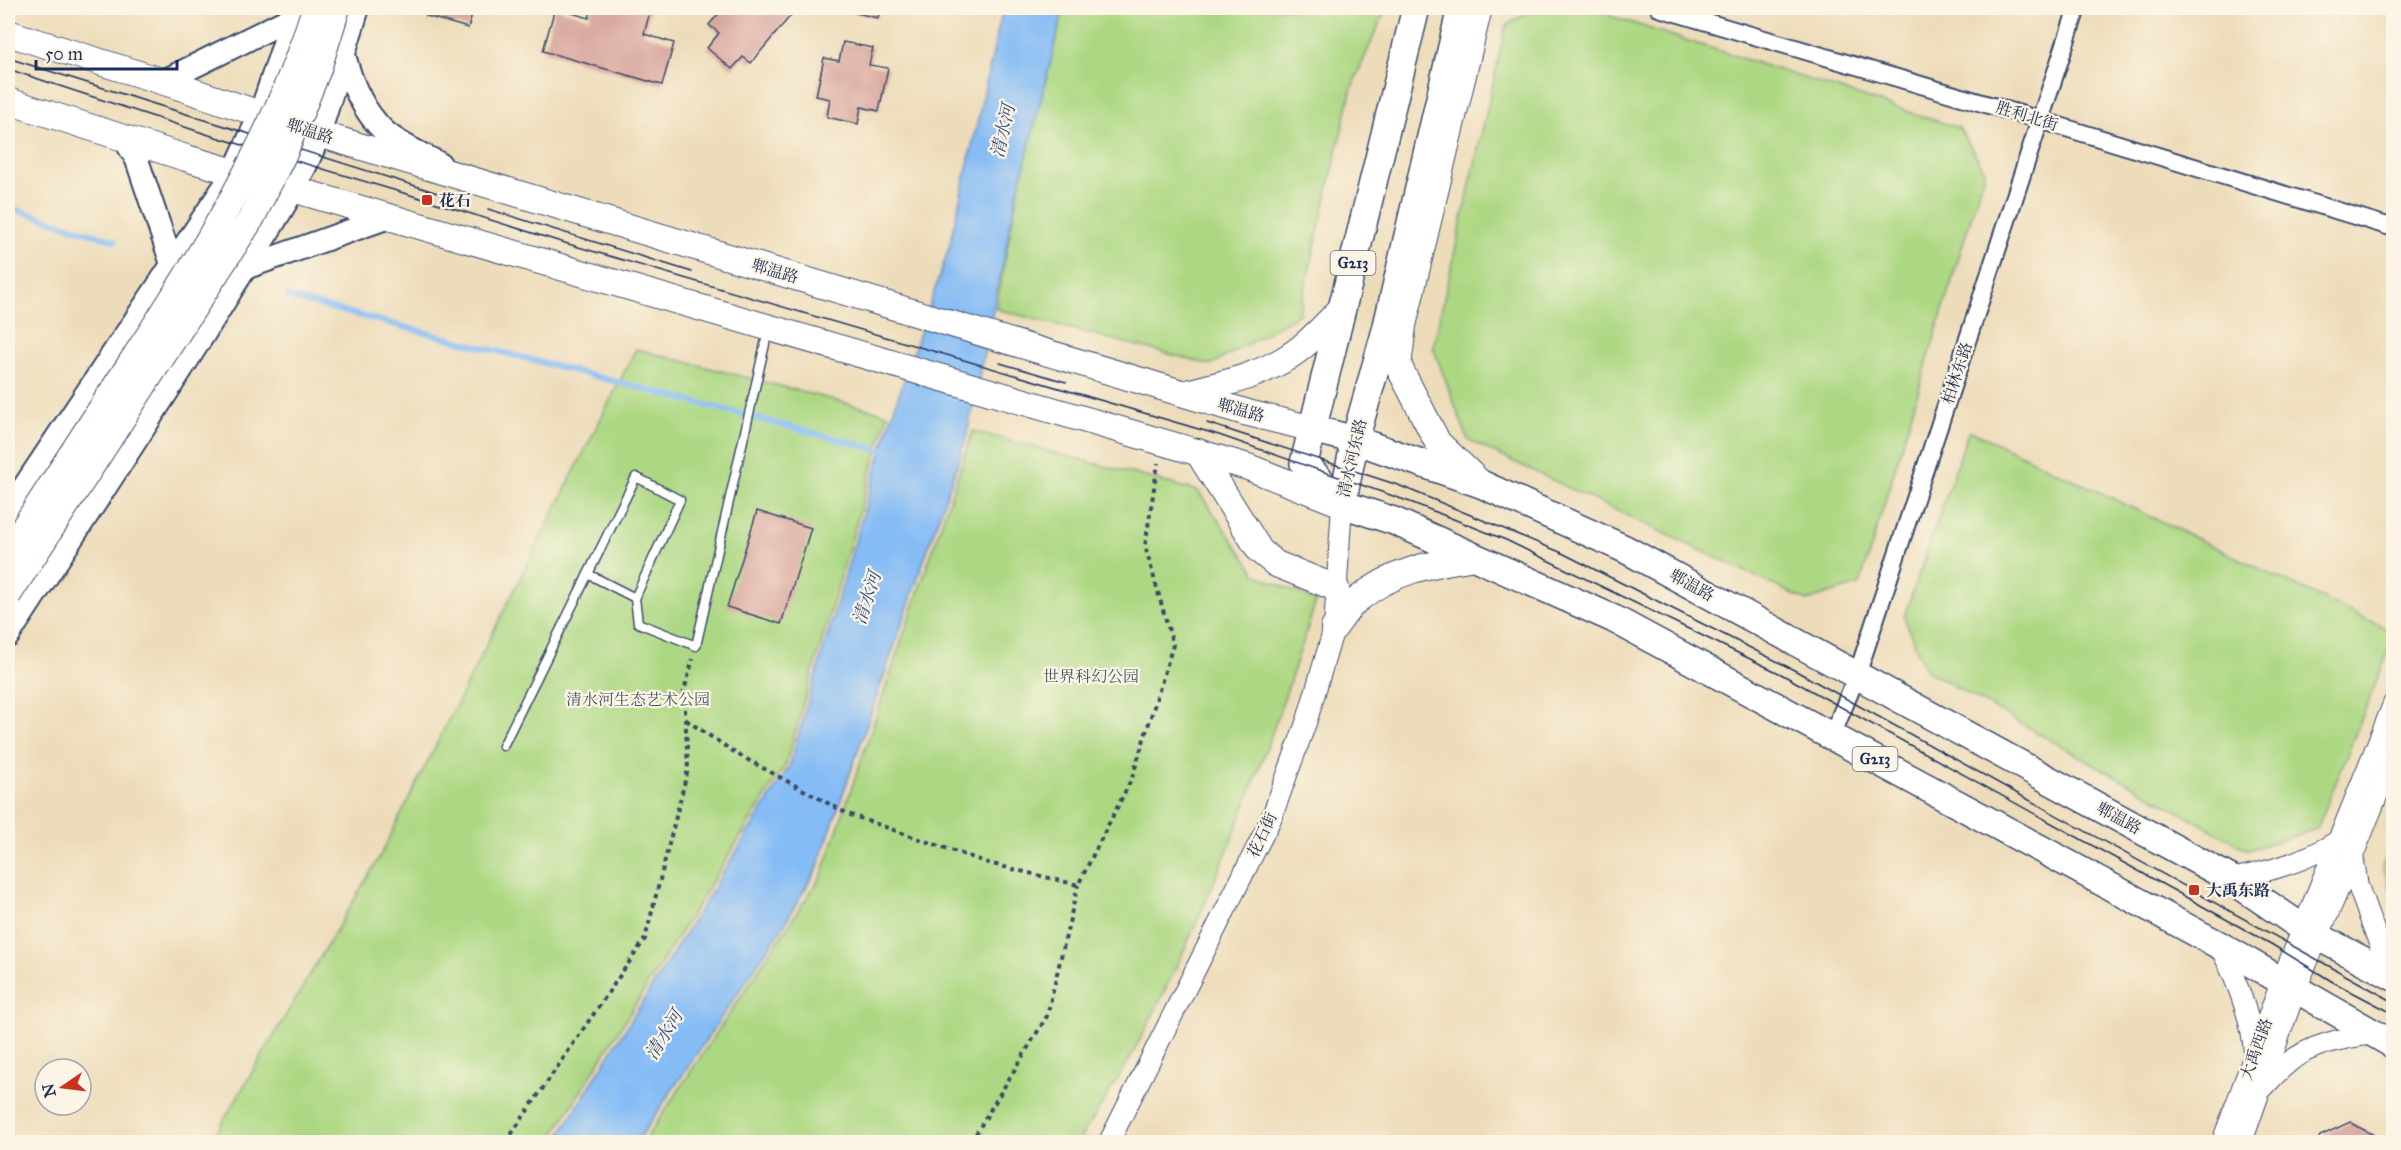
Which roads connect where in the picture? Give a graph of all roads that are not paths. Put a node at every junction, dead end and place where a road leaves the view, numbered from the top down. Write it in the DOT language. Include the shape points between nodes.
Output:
graph roads {
  1 [pos="337,8"];
  2 [pos="358,8"];
  3 [pos="1416,8"];
  4 [pos="1461,8"];
  5 [pos="1482,8"];
  6 [pos="1659,8"];
  7 [pos="2077,8"];
  8 [pos="301,10"];
  9 [pos="8,33"];
  10 [pos="344,54"];
  11 [pos="162,82"];
  12 [pos="8,101"];
  13 [pos="260,115"];
  14 [pos="2040,120"];
  15 [pos="319,134"];
  16 [pos="124,138"];
  17 [pos="234,172"];
  18 [pos="462,177"];
  19 [pos="293,189"];
  20 [pos="389,217"];
  21 [pos="2394,228"];
  22 [pos="172,264"];
  23 [pos="245,268"];
  24 [pos="1342,308"];
  25 [pos="769,328"];
  26 [pos="1386,330"];
  27 [pos="1400,369"];
  28 [pos="1183,393"];
  29 [pos="1313,429"];
  30 [pos="1355,440"];
  31 [pos="1198,452"];
  32 [pos="1481,484"];
  33 [pos="1342,504"];
  34 [pos="8,510"];
  35 [pos="8,552"];
  36 [pos="1474,557"];
  37 [pos="588,574"];
  38 [pos="1336,588"];
  39 [pos="8,595"];
  40 [pos="635,598"];
  41 [pos="1334,628"];
  42 [pos="8,636"];
  43 [pos="1857,675"];
  44 [pos="2394,702"];
  45 [pos="1832,736"];
  46 [pos="503,746"];
  47 [pos="2394,754"];
  48 [pos="2339,840"];
  49 [pos="2353,856"];
  50 [pos="2231,879"];
  51 [pos="2312,933"];
  52 [pos="2219,945"];
  53 [pos="2294,973"];
  54 [pos="2392,976"];
  55 [pos="2383,1039"];
  56 [pos="2254,1056"];
  57 [pos="2259,1092"];
  58 [pos="1109,1143"];
  59 [pos="2222,1143"];
  60 [pos="2242,1143"];
  1 -- 39 [label="main road, bridge" via="285,151 251,219"];
  2 -- 10 [label="main road"];
  3 -- 24 [label="highway, 清水河东路 / G213"];
  4 -- 26 [label="highway, 清水河东路 / G213"];
  5 -- 27 [label="street" via="1406,326"];
  6 -- 14 [label="street, 胜利北街"];
  7 -- 14 [label="street, 柏林东路"];
  8 -- 11 [label="main road"];
  8 -- 13 [label="main road"];
  8 -- 35 [label="main road, bridge" via="282,100 221,222"];
  9 -- 11 [label="main road, 郫温路"];
  10 -- 15 [label="main road"];
  10 -- 18 [label="main road" via="351,81 366,110 385,132"];
  11 -- 13 [label="main road, 郫温路"];
  12 -- 16 [label="main road"];
  13 -- 15 [label="main road, 郫温路"];
  13 -- 17 [label="main road"];
  14 -- 21 [label="street, 胜利北街"];
  14 -- 43 [label="street, 柏林东路"];
  15 -- 18 [label="main road, 郫温路"];
  15 -- 19 [label="main road"];
  16 -- 17 [label="main road"];
  16 -- 22 [label="main road" via="137,159"];
  17 -- 19 [label="main road"];
  17 -- 22 [label="main road"];
  18 -- 28 [label="main road, 郫温路"];
  19 -- 20 [label="main road"];
  19 -- 23 [label="main road"];
  20 -- 23 [label="main road"];
  20 -- 25 [label="main road"];
  22 -- 34 [label="main road"];
  23 -- 42 [label="main road"];
  24 -- 28 [label="main road" via="1302,348 1263,371"];
  24 -- 29 [label="highway, 清水河东路 / G213"];
  25 -- 31 [label="main road"];
  25 -- 40 [label="lane" via="696,646 638,623"];
  26 -- 27 [label="main road"];
  26 -- 30 [label="highway, 清水河东路 / G213"];
  27 -- 32 [label="main road" via="1438,443"];
  28 -- 29 [label="main road, 郫温路"];
  29 -- 30 [label="highway, 郫温路"];
  29 -- 33 [label="highway, 清水河东路 / G213" via="1304,463"];
  30 -- 32 [label="highway, 郫温路"];
  30 -- 33 [label="highway, 清水河东路"];
  31 -- 33 [label="main road"];
  31 -- 38 [label="main road" via="1260,551 1276,564"];
  32 -- 43 [label="highway, 郫温路" via="1625,549"];
  33 -- 36 [label="highway, G213" via="1394,521"];
  33 -- 38 [label="street, 花石街"];
  36 -- 41 [label="main road" via="1420,566 1378,585 1356,601"];
  36 -- 45 [label="highway, G213" via="1614,619"];
  37 -- 40 [label="lane"];
  37 -- 40 [label="lane" via="636,477 680,500"];
  37 -- 46 [label="lane"];
  38 -- 41 [label="street, 花石街"];
  41 -- 58 [label="street, 花石街" via="1307,720 1271,819"];
  43 -- 45 [label="street, 柏林东路"];
  43 -- 50 [label="highway, 郫温路"];
  44 -- 48 [label="street"];
  45 -- 52 [label="highway, G213"];
  47 -- 49 [label="street"];
  48 -- 50 [label="street" via="2316,855 2273,871"];
  48 -- 51 [label="street"];
  49 -- 51 [label="street"];
  49 -- 54 [label="street" via="2358,886"];
  50 -- 51 [label="highway, 郫温路"];
  51 -- 53 [label="street"];
  51 -- 54 [label="highway, 郫温路"];
  52 -- 53 [label="highway, G213"];
  52 -- 56 [label="street" via="2248,1022"];
  53 -- 55 [label="highway, G213"];
  53 -- 56 [label="street, 大禹西路"];
  53 -- 57 [label="street, 大禹西路"];
  55 -- 57 [label="street" via="2344,1038 2315,1048 2289,1062"];
  56 -- 59 [label="street, 大禹西路"];
  57 -- 60 [label="street, 大禹西路"];
}
